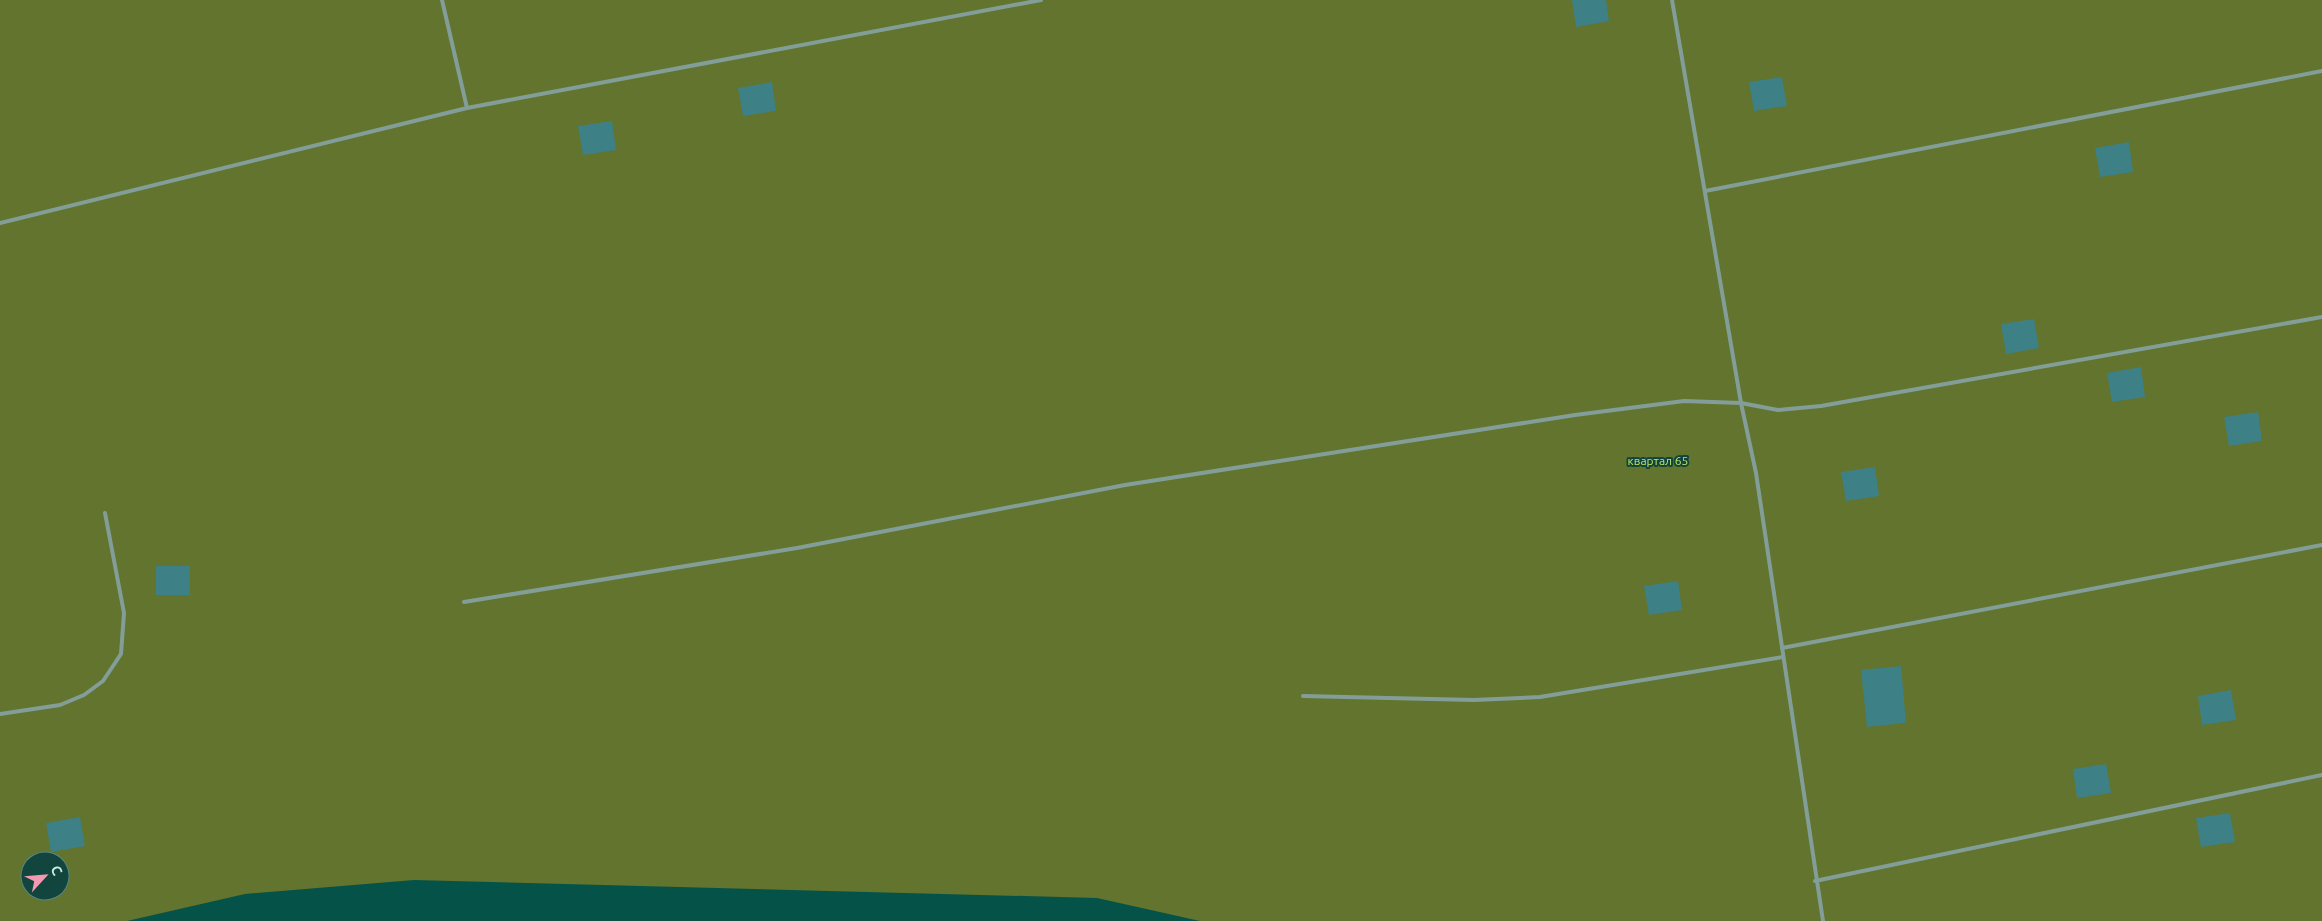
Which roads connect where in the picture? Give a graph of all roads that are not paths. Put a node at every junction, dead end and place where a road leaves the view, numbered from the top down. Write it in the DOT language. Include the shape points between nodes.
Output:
graph roads {
  1 [pos="442,0"];
  2 [pos="1041,0"];
  3 [pos="1672,0"];
  4 [pos="2322,71"];
  5 [pos="467,108"];
  6 [pos="1705,191"];
  7 [pos="0,224"];
  8 [pos="2322,317"];
  9 [pos="1741,403"];
  10 [pos="105,513"];
  11 [pos="2322,545"];
  12 [pos="464,602"];
  13 [pos="1782,648"];
  14 [pos="1783,657"];
  15 [pos="1303,696"];
  16 [pos="0,714"];
  17 [pos="2322,775"];
  18 [pos="1815,881"];
  19 [pos="1822,921"];
  1 -- 5 [label="lane"];
  2 -- 5 [label="lane"];
  3 -- 6 [label="lane"];
  4 -- 6 [label="lane"];
  5 -- 7 [label="lane"];
  6 -- 9 [label="lane"];
  8 -- 9 [label="lane" via="1821,406 1778,410"];
  9 -- 12 [label="lane" via="1684,401 1575,415 1144,482 798,548"];
  9 -- 13 [label="lane" via="1756,473"];
  10 -- 16 [label="lane" via="124,613 121,654 103,681 84,695 60,705"];
  11 -- 13 [label="lane"];
  13 -- 14 [label="lane"];
  14 -- 15 [label="lane" via="1540,697 1474,700"];
  14 -- 18 [label="lane"];
  17 -- 18 [label="lane"];
  18 -- 19 [label="lane"];
}
